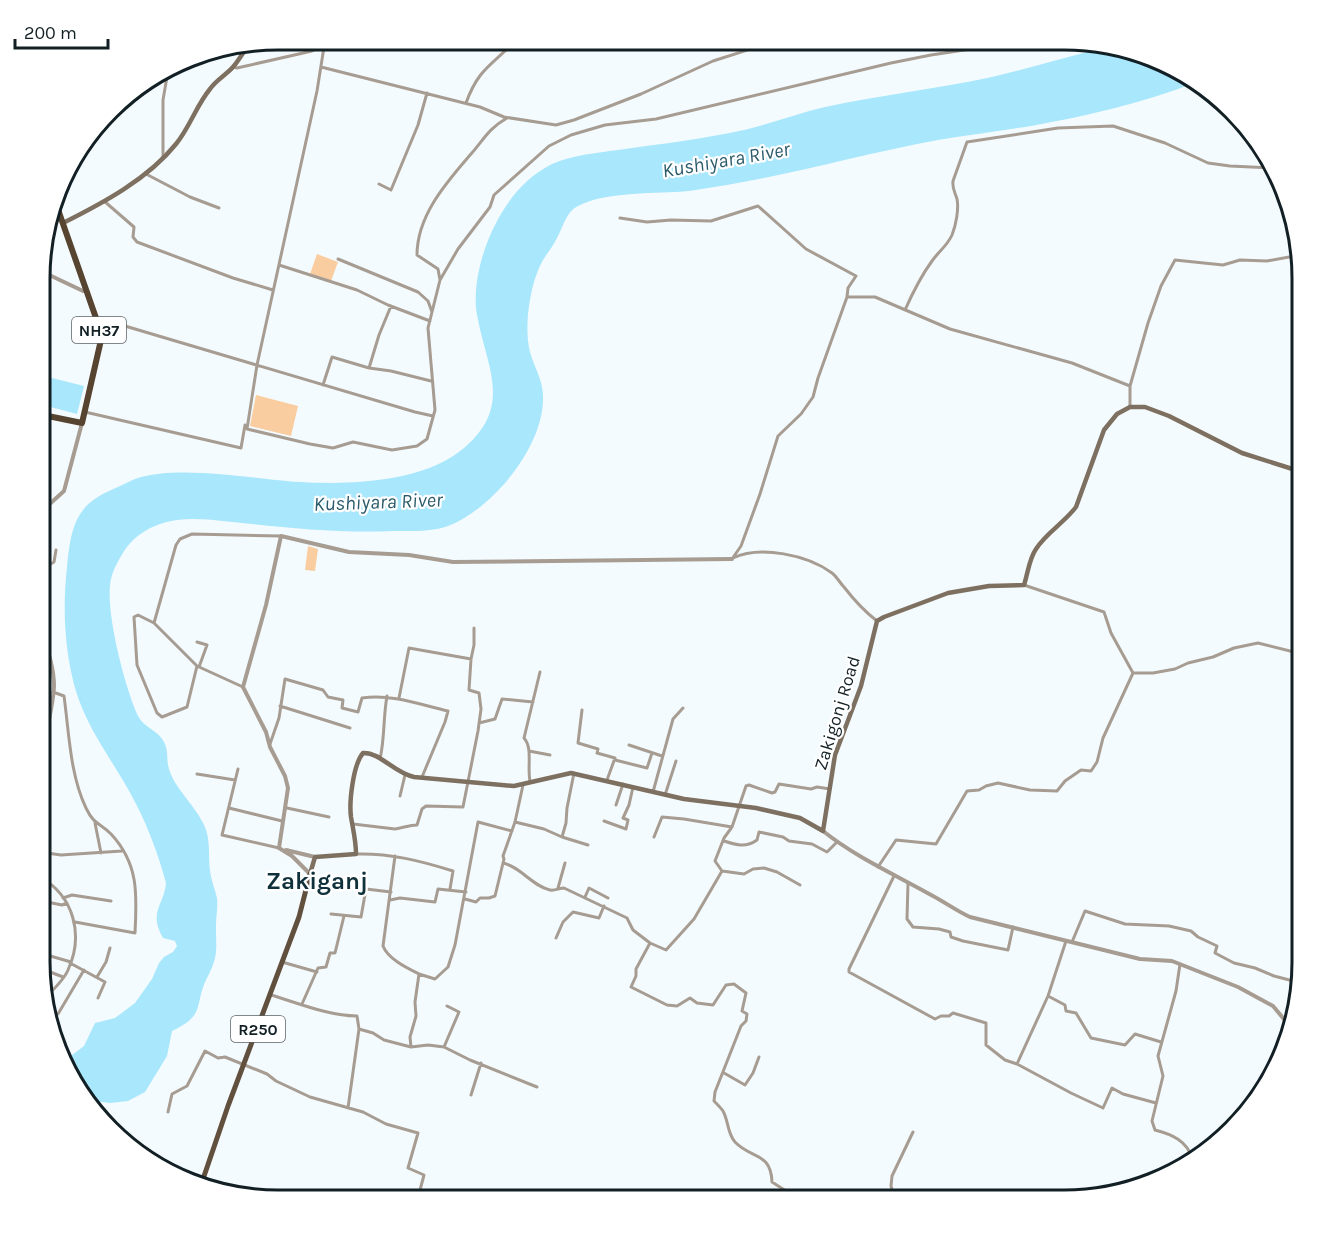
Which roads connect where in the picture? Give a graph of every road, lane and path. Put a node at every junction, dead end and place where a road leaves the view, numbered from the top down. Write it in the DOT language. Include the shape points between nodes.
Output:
graph roads {
  1 [pos="312,50"];
  2 [pos="324,50"];
  3 [pos="505,50"];
  4 [pos="748,50"];
  5 [pos="966,50"];
  6 [pos="244,52"];
  7 [pos="233,67"];
  8 [pos="321,67"];
  9 [pos="167,78"];
  10 [pos="428,93"];
  11 [pos="466,103"];
  12 [pos="507,118"];
  13 [pos="163,157"];
  14 [pos="1263,168"];
  15 [pos="144,173"];
  16 [pos="379,183"];
  17 [pos="104,201"];
  18 [pos="219,208"];
  19 [pos="59,212"];
  20 [pos="620,218"];
  21 [pos="63,223"];
  22 [pos="1291,257"];
  23 [pos="338,259"];
  24 [pos="279,265"];
  25 [pos="50,276"];
  26 [pos="440,280"];
  27 [pos="85,290"];
  28 [pos="273,290"];
  29 [pos="848,297"];
  30 [pos="391,306"];
  31 [pos="905,310"];
  32 [pos="433,313"];
  33 [pos="96,318"];
  34 [pos="430,321"];
  35 [pos="257,365"];
  36 [pos="369,368"];
  37 [pos="431,381"];
  38 [pos="323,385"];
  39 [pos="1130,386"];
  40 [pos="1130,407"];
  41 [pos="85,412"];
  42 [pos="50,416"];
  43 [pos="433,416"];
  44 [pos="82,423"];
  45 [pos="1292,469"];
  46 [pos="50,504"];
  47 [pos="281,536"];
  48 [pos="56,550"];
  49 [pos="732,559"];
  50 [pos="50,564"];
  51 [pos="1024,585"];
  52 [pos="878,621"];
  53 [pos="154,623"];
  54 [pos="474,628"];
  55 [pos="198,642"];
  56 [pos="1292,652"];
  57 [pos="471,659"];
  58 [pos="50,661"];
  59 [pos="198,667"];
  60 [pos="540,672"];
  61 [pos="1133,673"];
  62 [pos="243,687"];
  63 [pos="53,692"];
  64 [pos="387,696"];
  65 [pos="399,698"];
  66 [pos="533,702"];
  67 [pos="280,706"];
  68 [pos="683,708"];
  69 [pos="582,710"];
  70 [pos="50,716"];
  71 [pos="479,723"];
  72 [pos="350,728"];
  73 [pos="629,745"];
  74 [pos="270,747"];
  75 [pos="529,751"];
  76 [pos="652,753"];
  77 [pos="550,755"];
  78 [pos="662,756"];
  79 [pos="380,759"];
  80 [pos="615,760"];
  81 [pos="676,761"];
  82 [pos="238,769"];
  83 [pos="574,773"];
  84 [pos="197,774"];
  85 [pos="405,775"];
  86 [pos="422,777"];
  87 [pos="235,780"];
  88 [pos="607,780"];
  89 [pos="468,782"];
  90 [pos="530,783"];
  91 [pos="623,784"];
  92 [pos="523,785"];
  93 [pos="633,787"];
  94 [pos="830,789"];
  95 [pos="653,792"];
  96 [pos="665,795"];
  97 [pos="399,796"];
  98 [pos="616,806"];
  99 [pos="738,806"];
  100 [pos="229,808"];
  101 [pos="287,808"];
  102 [pos="329,817"];
  103 [pos="284,821"];
  104 [pos="604,821"];
  105 [pos="515,822"];
  106 [pos="95,823"];
  107 [pos="353,824"];
  108 [pos="732,827"];
  109 [pos="512,831"];
  110 [pos="823,831"];
  111 [pos="562,837"];
  112 [pos="654,837"];
  113 [pos="724,841"];
  114 [pos="837,842"];
  115 [pos="588,845"];
  116 [pos="279,848"];
  117 [pos="123,851"];
  118 [pos="50,853"];
  119 [pos="101,853"];
  120 [pos="357,854"];
  121 [pos="395,856"];
  122 [pos="315,857"];
  123 [pos="503,863"];
  124 [pos="565,863"];
  125 [pos="878,867"];
  126 [pos="722,871"];
  127 [pos="310,874"];
  128 [pos="894,876"];
  129 [pos="50,882"];
  130 [pos="908,883"];
  131 [pos="800,885"];
  132 [pos="558,888"];
  133 [pos="450,889"];
  134 [pos="392,892"];
  135 [pos="466,892"];
  136 [pos="585,897"];
  137 [pos="63,898"];
  138 [pos="608,898"];
  139 [pos="465,899"];
  140 [pos="111,900"];
  141 [pos="390,900"];
  142 [pos="50,903"];
  143 [pos="66,903"];
  144 [pos="604,906"];
  145 [pos="332,914"];
  146 [pos="344,916"];
  147 [pos="75,922"];
  148 [pos="1013,927"];
  149 [pos="556,938"];
  150 [pos="1069,941"];
  151 [pos="650,943"];
  152 [pos="110,948"];
  153 [pos="50,956"];
  154 [pos="71,962"];
  155 [pos="282,962"];
  156 [pos="1180,964"];
  157 [pos="84,970"];
  158 [pos="50,972"];
  159 [pos="317,972"];
  160 [pos="420,974"];
  161 [pos="64,977"];
  162 [pos="97,977"];
  163 [pos="1291,981"];
  164 [pos="51,991"];
  165 [pos="270,995"];
  166 [pos="1048,996"];
  167 [pos="98,998"];
  168 [pos="302,1004"];
  169 [pos="447,1006"];
  170 [pos="58,1014"];
  171 [pos="1284,1019"];
  172 [pos="359,1029"];
  173 [pos="1161,1042"];
  174 [pos="411,1047"];
  175 [pos="444,1047"];
  176 [pos="759,1057"];
  177 [pos="244,1064"];
  178 [pos="481,1064"];
  179 [pos="1017,1064"];
  180 [pos="724,1073"];
  181 [pos="537,1087"];
  182 [pos="471,1095"];
  183 [pos="1156,1103"];
  184 [pos="348,1108"];
  185 [pos="168,1112"];
  186 [pos="913,1132"];
  187 [pos="1189,1151"];
  188 [pos="204,1177"];
  189 [pos="420,1190"];
  190 [pos="784,1190"];
  191 [pos="892,1190"];
  1 -- 7 [label="street"];
  2 -- 8 [label="street"];
  3 -- 11 [label="street" via="476,81"];
  4 -- 12 [label="street" via="574,120 556,125"];
  5 -- 26 [label="street" via="571,135 549,146 494,195 490,207"];
  6 -- 7 [label="main road"];
  7 -- 13 [label="main road" via="212,86 180,138"];
  8 -- 10 [label="street"];
  8 -- 24 [label="street"];
  9 -- 13 [label="street"];
  10 -- 11 [label="street"];
  10 -- 16 [label="street" via="391,190"];
  11 -- 12 [label="street"];
  12 -- 26 [label="street" via="492,127 428,212 417,242 417,255 438,269"];
  13 -- 15 [label="main road"];
  14 -- 31 [label="street" via="1208,163 1165,143 1113,126 1058,128 967,142 953,181 958,206 952,234 919,281"];
  15 -- 17 [label="main road"];
  15 -- 18 [label="street"];
  17 -- 21 [label="main road"];
  17 -- 28 [label="street" via="134,227 137,242"];
  19 -- 21 [label="highway, NH37"];
  20 -- 29 [label="street" via="647,222 711,221 758,206 806,249 856,276 848,288"];
  21 -- 27 [label="highway, NH37"];
  22 -- 39 [label="street" via="1223,265 1175,260 1161,286"];
  23 -- 32 [label="street" via="418,292"];
  24 -- 28 [label="street"];
  24 -- 30 [label="street" via="357,290"];
  25 -- 27 [label="street"];
  26 -- 32 [label="street"];
  27 -- 33 [label="highway, NH37"];
  28 -- 35 [label="street"];
  29 -- 31 [label="street" via="874,297"];
  29 -- 49 [label="street" via="813,397 778,436 741,546"];
  30 -- 34 [label="street"];
  30 -- 36 [label="street"];
  31 -- 39 [label="street" via="950,329 1072,363"];
  32 -- 34 [label="street"];
  33 -- 35 [label="street"];
  33 -- 41 [label="highway, NH37" via="101,340"];
  34 -- 37 [label="street"];
  35 -- 38 [label="street"];
  35 -- 41 [label="street" via="241,448"];
  35 -- 43 [label="street" via="247,429 319,446 333,448 353,442 392,450 417,446 427,439"];
  36 -- 37 [label="street"];
  36 -- 38 [label="street" via="332,357"];
  37 -- 43 [label="street"];
  38 -- 43 [label="street"];
  39 -- 40 [label="street"];
  40 -- 45 [label="main road" via="1169,416 1242,453"];
  40 -- 51 [label="main road" via="1117,414 1104,430 1076,507 1037,546"];
  41 -- 44 [label="highway, NH37"];
  42 -- 44 [label="highway"];
  44 -- 46 [label="street" via="64,491"];
  47 -- 49 [label="street" via="349,552 453,562"];
  47 -- 53 [label="street" via="192,534 180,539"];
  47 -- 62 [label="street"];
  48 -- 50 [label="street"];
  49 -- 52 [label="street" via="762,551 812,563 834,574 863,611"];
  51 -- 52 [label="main road" via="948,593"];
  51 -- 61 [label="street" via="1104,612"];
  52 -- 94 [label="main road, Zakigonj Road" via="861,686 835,755"];
  53 -- 59 [label="street"];
  53 -- 59 [label="street" via="138,615 134,617 137,665 157,713 162,717 187,707"];
  54 -- 57 [label="street"];
  55 -- 59 [label="street" via="207,645"];
  56 -- 61 [label="street" via="1258,643 1175,669"];
  57 -- 65 [label="street" via="409,648"];
  57 -- 71 [label="street" via="469,690 479,693"];
  58 -- 63 [label="street"];
  59 -- 62 [label="street"];
  60 -- 66 [label="street"];
  61 -- 125 [label="street" via="1091,771 1081,770 1057,791 998,783 967,791 936,844 896,840"];
  62 -- 74 [label="street"];
  63 -- 70 [label="street"];
  63 -- 106 [label="street" via="64,696 80,791"];
  64 -- 65 [label="street"];
  64 -- 67 [label="street" via="362,698 358,712 342,708 343,700 328,697 323,690 285,680"];
  64 -- 79 [label="street"];
  65 -- 86 [label="street" via="448,711"];
  66 -- 71 [label="street" via="502,699 495,719"];
  66 -- 75 [label="street" via="524,738"];
  67 -- 72 [label="street"];
  67 -- 74 [label="street"];
  68 -- 78 [label="street" via="673,719"];
  69 -- 80 [label="street" via="578,742"];
  71 -- 89 [label="street"];
  73 -- 76 [label="street"];
  74 -- 101 [label="street" via="285,776"];
  75 -- 77 [label="street"];
  75 -- 90 [label="street"];
  76 -- 78 [label="street"];
  76 -- 80 [label="street" via="647,768"];
  78 -- 95 [label="street"];
  79 -- 85 [label="main road"];
  79 -- 107 [label="main road" via="363,753 358,760"];
  80 -- 88 [label="street"];
  81 -- 96 [label="street"];
  82 -- 87 [label="street"];
  83 -- 88 [label="main road"];
  83 -- 90 [label="main road"];
  83 -- 111 [label="street"];
  84 -- 87 [label="street"];
  85 -- 86 [label="main road"];
  85 -- 97 [label="street"];
  86 -- 89 [label="main road"];
  87 -- 100 [label="street"];
  88 -- 91 [label="main road"];
  89 -- 92 [label="main road"];
  89 -- 107 [label="street" via="463,807 426,806 417,825 395,829"];
  90 -- 92 [label="main road"];
  91 -- 93 [label="main road"];
  91 -- 98 [label="street"];
  92 -- 105 [label="street"];
  93 -- 95 [label="main road"];
  93 -- 104 [label="street" via="623,818 628,820 626,829"];
  94 -- 99 [label="street" via="779,784 772,793 749,784"];
  94 -- 110 [label="main road, Zakigonj Road"];
  95 -- 96 [label="main road"];
  96 -- 99 [label="main road"];
  99 -- 108 [label="street"];
  99 -- 110 [label="main road" via="800,818"];
  100 -- 103 [label="street"];
  100 -- 116 [label="street" via="222,835"];
  101 -- 102 [label="street"];
  101 -- 103 [label="street"];
  103 -- 116 [label="street"];
  105 -- 109 [label="street"];
  105 -- 111 [label="street"];
  106 -- 117 [label="street" via="110,833"];
  106 -- 119 [label="street"];
  107 -- 120 [label="main road"];
  108 -- 112 [label="street" via="662,818"];
  108 -- 113 [label="street"];
  109 -- 123 [label="street"];
  109 -- 135 [label="street" via="478,822"];
  110 -- 114 [label="street"];
  111 -- 115 [label="street"];
  113 -- 114 [label="street" via="741,846 751,844 759,832 812,844 827,852"];
  113 -- 126 [label="street" via="715,861"];
  114 -- 125 [label="street"];
  116 -- 122 [label="street"];
  116 -- 127 [label="street"];
  117 -- 119 [label="street"];
  117 -- 147 [label="street" via="131,862 135,881 135,933"];
  118 -- 119 [label="street"];
  120 -- 121 [label="street"];
  120 -- 122 [label="main road"];
  121 -- 133 [label="street" via="453,871"];
  121 -- 134 [label="street"];
  122 -- 127 [label="main road"];
  123 -- 132 [label="street" via="545,888"];
  123 -- 139 [label="street" via="495,896 476,902"];
  124 -- 132 [label="street"];
  125 -- 128 [label="street"];
  126 -- 131 [label="street" via="744,874 764,868"];
  126 -- 151 [label="street" via="694,919 666,950"];
  127 -- 155 [label="main road, R250"];
  128 -- 130 [label="street"];
  128 -- 179 [label="street" via="849,972 935,1019 953,1013 986,1023 986,1044 1005,1060"];
  129 -- 137 [label="street"];
  130 -- 148 [label="street" via="962,913"];
  130 -- 148 [label="street" via="907,919 912,927 939,929 963,942 1008,950"];
  132 -- 136 [label="street"];
  133 -- 135 [label="street"];
  133 -- 141 [label="street" via="438,889 435,902"];
  134 -- 141 [label="street"];
  134 -- 146 [label="street" via="366,889 361,917"];
  135 -- 139 [label="street"];
  136 -- 138 [label="street" via="589,888"];
  136 -- 144 [label="street"];
  137 -- 140 [label="street" via="72,895"];
  137 -- 143 [label="street"];
  139 -- 160 [label="street" via="448,967 435,979"];
  141 -- 160 [label="street" via="383,946"];
  142 -- 143 [label="street"];
  143 -- 147 [label="street"];
  144 -- 149 [label="street" via="599,918 573,912"];
  144 -- 151 [label="street" via="627,918 633,930"];
  145 -- 146 [label="street"];
  146 -- 159 [label="street" via="335,952 330,953 326,968 318,968"];
  147 -- 154 [label="street"];
  148 -- 150 [label="street"];
  150 -- 156 [label="street" via="1140,959"];
  150 -- 163 [label="street" via="1085,911 1125,924 1169,926 1191,931 1217,946 1215,953 1234,963"];
  150 -- 166 [label="street"];
  151 -- 180 [label="street" via="631,987 660,1003 677,1006 690,998 712,1005 726,985 734,984 746,993 742,1011 747,1014 746,1021"];
  152 -- 162 [label="street"];
  153 -- 154 [label="street"];
  154 -- 157 [label="street"];
  154 -- 161 [label="street"];
  155 -- 159 [label="street"];
  155 -- 165 [label="main road, R250"];
  156 -- 171 [label="street" via="1274,1006"];
  156 -- 173 [label="street"];
  157 -- 162 [label="street"];
  157 -- 170 [label="street"];
  158 -- 161 [label="street"];
  159 -- 168 [label="street"];
  160 -- 174 [label="street"];
  161 -- 164 [label="street"];
  162 -- 167 [label="street" via="106,983"];
  165 -- 168 [label="street"];
  165 -- 177 [label="main road, R250"];
  166 -- 173 [label="street" via="1065,1005 1066,1011 1076,1013 1091,1038 1125,1045 1136,1034"];
  166 -- 179 [label="street"];
  168 -- 172 [label="street" via="327,1014 357,1016"];
  169 -- 175 [label="street" via="459,1012"];
  172 -- 174 [label="street"];
  172 -- 184 [label="street"];
  173 -- 183 [label="street" via="1158,1056 1163,1076"];
  174 -- 175 [label="street"];
  175 -- 178 [label="street"];
  176 -- 180 [label="street" via="745,1085"];
  177 -- 184 [label="street" via="299,1092"];
  177 -- 185 [label="street" via="204,1051 187,1086 172,1094"];
  177 -- 188 [label="main road, R250"];
  178 -- 181 [label="street"];
  178 -- 182 [label="street"];
  179 -- 183 [label="street" via="1103,1108 1112,1088"];
  180 -- 190 [label="street" via="714,1101 723,1110 729,1133 736,1144 764,1160 772,1171 772,1182"];
  183 -- 187 [label="street" via="1152,1121 1155,1130 1179,1139"];
  184 -- 189 [label="street" via="418,1133 408,1168 424,1175"];
  186 -- 191 [label="street" via="892,1176"];
}
